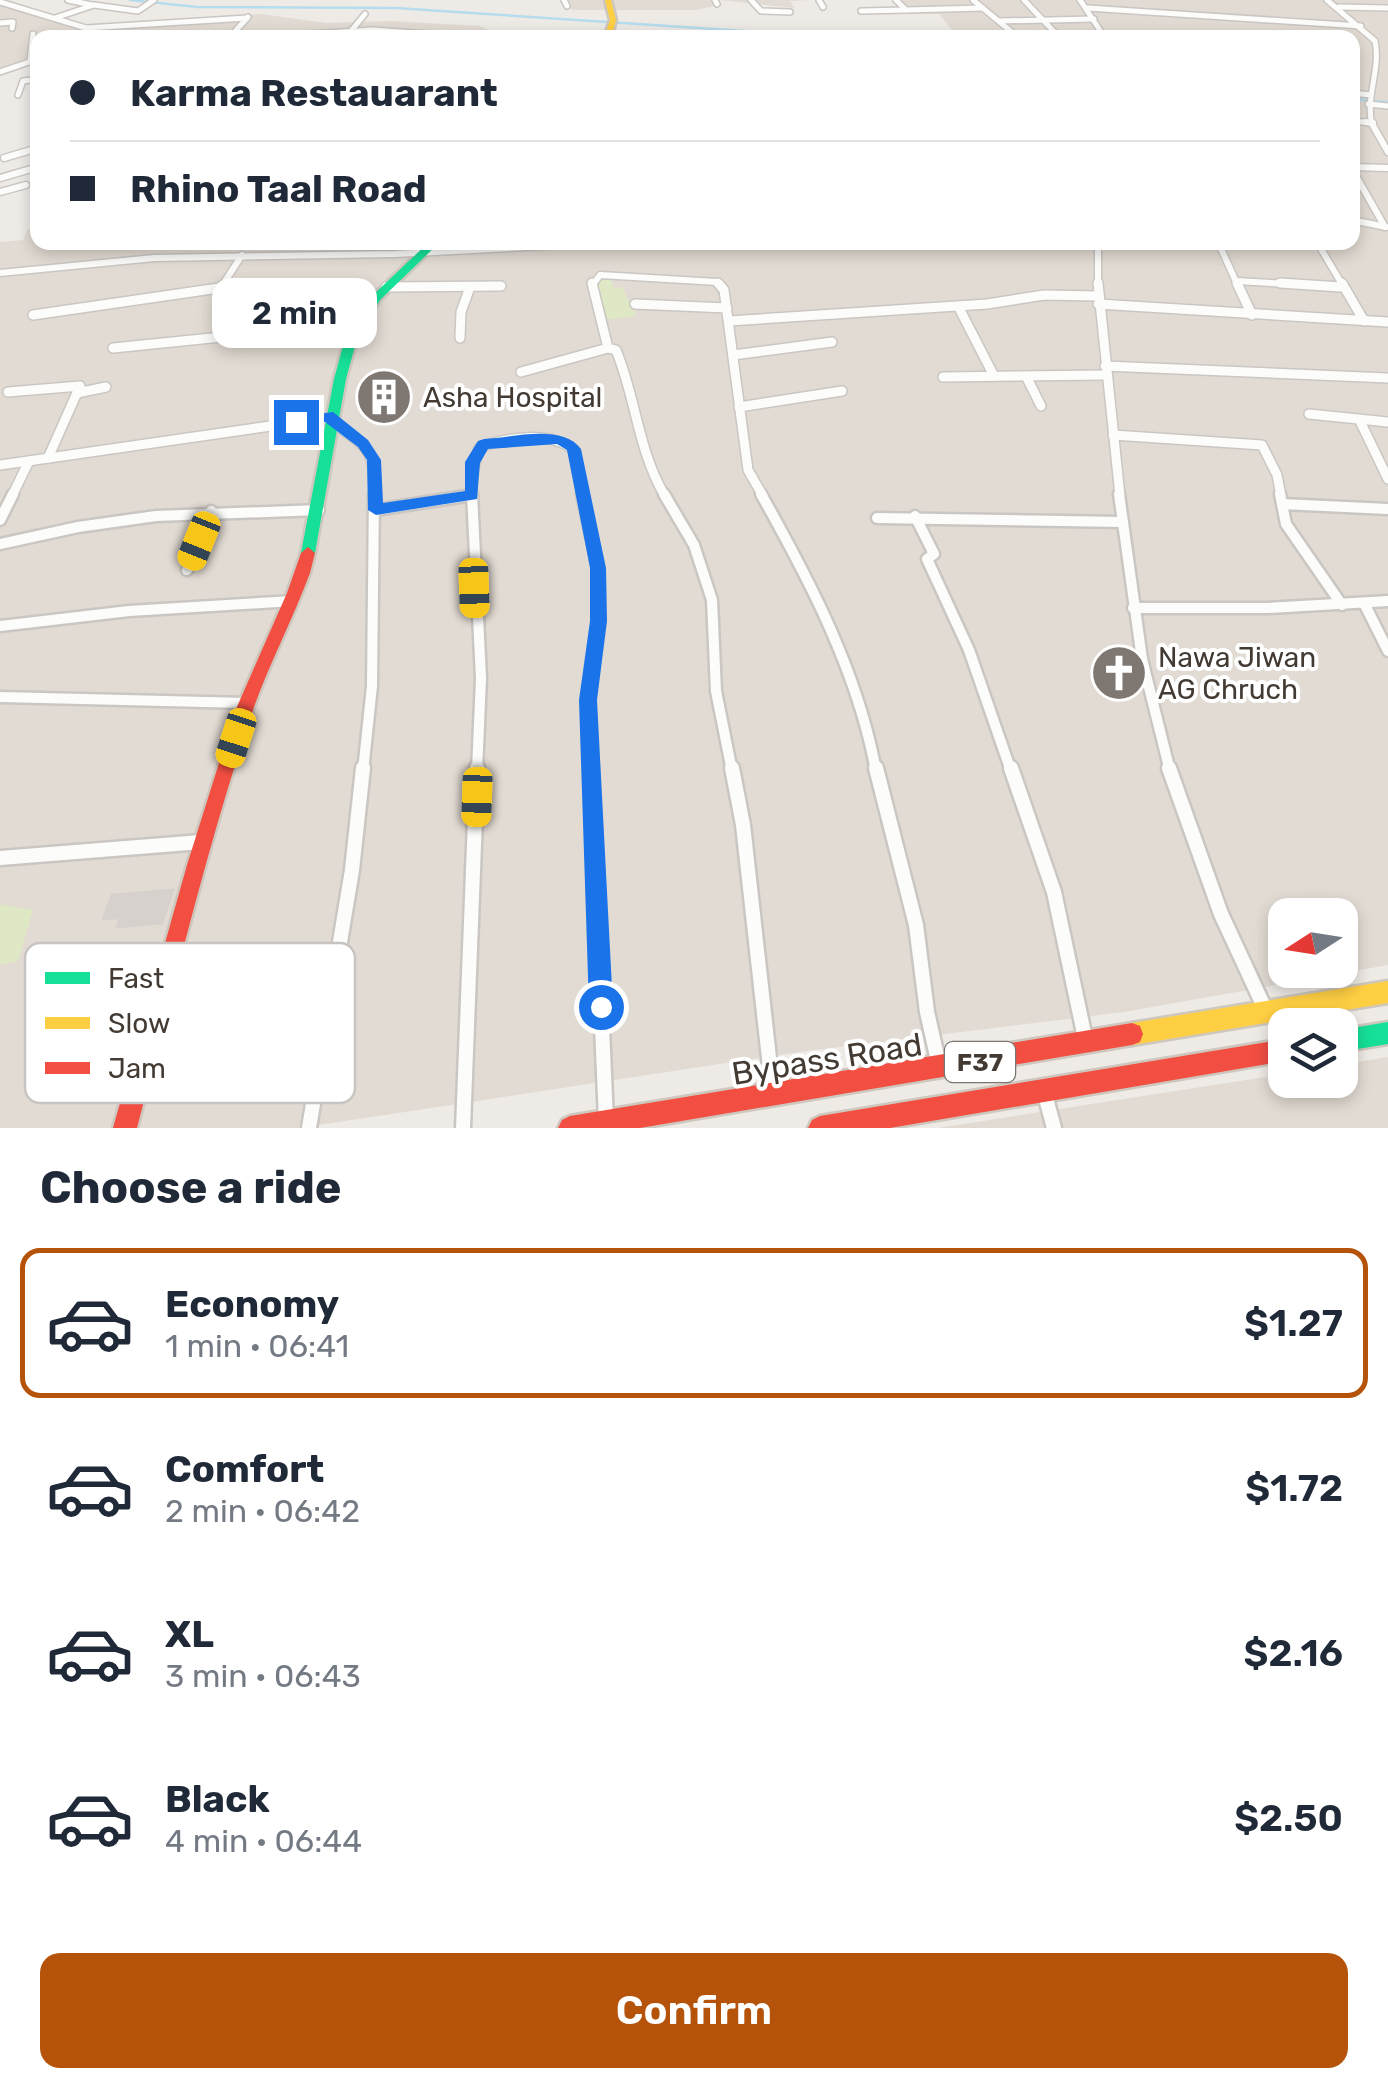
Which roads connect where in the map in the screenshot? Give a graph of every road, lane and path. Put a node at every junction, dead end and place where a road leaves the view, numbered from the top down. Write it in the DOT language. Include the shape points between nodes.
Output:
graph roads {
  1 [pos="68,0"];
  2 [pos="608,0"];
  3 [pos="751,0"];
  4 [pos="819,0"];
  5 [pos="896,0"];
  6 [pos="972,0"];
  7 [pos="1024,0"];
  8 [pos="1080,0"];
  9 [pos="1327,0"];
  10 [pos="151,2"];
  11 [pos="94,5"];
  12 [pos="0,6"];
  13 [pos="823,7"];
  14 [pos="1338,7"];
  15 [pos="983,8"];
  16 [pos="1088,8"];
  17 [pos="1388,8"];
  18 [pos="906,10"];
  19 [pos="861,11"];
  20 [pos="790,12"];
  21 [pos="365,14"];
  22 [pos="55,18"];
  23 [pos="1094,19"];
  24 [pos="1042,20"];
  25 [pos="999,21"];
  26 [pos="0,23"];
  27 [pos="1298,23"];
  28 [pos="1360,26"];
  29 [pos="12,28"];
  30 [pos="86,28"];
  31 [pos="610,28"];
  32 [pos="236,30"];
  33 [pos="351,30"];
  34 [pos="1010,30"];
  35 [pos="1052,30"];
  36 [pos="1100,30"];
  37 [pos="1305,30"];
  38 [pos="1384,56"];
  39 [pos="30,61"];
  40 [pos="0,72"];
  41 [pos="30,80"];
  42 [pos="1376,84"];
  43 [pos="1388,85"];
  44 [pos="18,95"];
  45 [pos="1360,96"];
  46 [pos="1370,100"];
  47 [pos="1388,106"];
  48 [pos="1360,122"];
  49 [pos="1372,123"];
  50 [pos="30,150"];
  51 [pos="1388,152"];
  52 [pos="4,158"];
  53 [pos="1360,168"];
  54 [pos="1388,168"];
  55 [pos="30,169"];
  56 [pos="0,178"];
  57 [pos="1360,182"];
  58 [pos="26,185"];
  59 [pos="0,192"];
  60 [pos="1360,222"];
  61 [pos="1386,228"];
  62 [pos="224,250"];
  63 [pos="329,250"];
  64 [pos="400,250"];
  65 [pos="427,250"];
  66 [pos="1098,250"];
  67 [pos="1222,250"];
  68 [pos="1320,250"];
  69 [pos="222,255"];
  70 [pos="242,255"];
  71 [pos="328,255"];
  72 [pos="0,273"];
  73 [pos="1236,281"];
  74 [pos="470,286"];
  75 [pos="502,286"];
  76 [pos="386,287"];
  77 [pos="1341,287"];
  78 [pos="1097,300"];
  79 [pos="635,304"];
  80 [pos="958,306"];
  81 [pos="728,314"];
  82 [pos="33,315"];
  83 [pos="1252,315"];
  84 [pos="1364,321"];
  85 [pos="1388,322"];
  86 [pos="358,324"];
  87 [pos="460,338"];
  88 [pos="832,342"];
  89 [pos="113,348"];
  90 [pos="608,348"];
  91 [pos="733,355"];
  92 [pos="1105,370"];
  93 [pos="521,372"];
  94 [pos="994,376"];
  95 [pos="1026,376"];
  96 [pos="943,377"];
  97 [pos="1388,378"];
  98 [pos="106,387"];
  99 [pos="842,391"];
  100 [pos="8,392"];
  101 [pos="77,393"];
  102 [pos="1041,406"];
  103 [pos="739,407"];
  104 [pos="1309,414"];
  105 [pos="1359,419"];
  106 [pos="332,420"];
  107 [pos="1388,422"];
  108 [pos="1113,435"];
  109 [pos="48,458"];
  110 [pos="29,461"];
  111 [pos="0,465"];
  112 [pos="1388,479"];
  113 [pos="472,496"];
  114 [pos="1282,504"];
  115 [pos="1388,509"];
  116 [pos="319,510"];
  117 [pos="376,510"];
  118 [pos="210,511"];
  119 [pos="915,516"];
  120 [pos="877,518"];
  121 [pos="0,520"];
  122 [pos="1123,522"];
  123 [pos="0,544"];
  124 [pos="187,570"];
  125 [pos="294,602"];
  126 [pos="1388,602"];
  127 [pos="1364,603"];
  128 [pos="1342,605"];
  129 [pos="1133,608"];
  130 [pos="0,626"];
  131 [pos="1388,650"];
  132 [pos="0,696"];
  133 [pos="247,703"];
  134 [pos="202,842"];
  135 [pos="0,858"];
  136 [pos="174,943"];
  137 [pos="340,943"];
  138 [pos="1388,992"];
  139 [pos="1266,1011"];
  140 [pos="1388,1033"];
  141 [pos="1358,1038"];
  142 [pos="1087,1044"];
  143 [pos="1268,1053"];
  144 [pos="940,1068"];
  145 [pos="1044,1091"];
  146 [pos="773,1095"];
  147 [pos="131,1103"];
  148 [pos="313,1103"];
  149 [pos="606,1122"];
  150 [pos="124,1128"];
  151 [pos="309,1128"];
  152 [pos="462,1128"];
  153 [pos="570,1128"];
  154 [pos="820,1128"];
  155 [pos="1054,1128"];
  1 -- 11 [label="street"];
  2 -- 31 [label="main road"];
  3 -- 20 [label="street" via="761,11"];
  4 -- 13 [label="street"];
  5 -- 18 [label="street"];
  6 -- 15 [label="street"];
  7 -- 24 [label="street"];
  8 -- 16 [label="street"];
  9 -- 14 [label="street"];
  10 -- 11 [label="street" via="138,11"];
  11 -- 22 [label="street"];
  12 -- 22 [label="street"];
  14 -- 17 [label="street"];
  14 -- 28 [label="street"];
  15 -- 18 [label="street"];
  15 -- 25 [label="street"];
  16 -- 23 [label="street"];
  16 -- 27 [label="street"];
  18 -- 19 [label="street"];
  21 -- 33 [label="street"];
  22 -- 30 [label="street"];
  23 -- 24 [label="street"];
  23 -- 36 [label="street"];
  24 -- 25 [label="street"];
  24 -- 35 [label="street"];
  25 -- 34 [label="street"];
  26 -- 29 [label="street" via="13,22"];
  27 -- 28 [label="street"];
  27 -- 37 [label="street"];
  28 -- 38 [label="street"];
  30 -- 32 [label="street" via="247,17"];
  38 -- 42 [label="street"];
  39 -- 40 [label="street"];
  41 -- 44 [label="street"];
  42 -- 43 [label="street"];
  42 -- 46 [label="street"];
  45 -- 46 [label="street"];
  46 -- 47 [label="street"];
  46 -- 49 [label="street"];
  48 -- 49 [label="street"];
  49 -- 51 [label="street"];
  50 -- 52 [label="street"];
  53 -- 54 [label="street"];
  55 -- 56 [label="street"];
  57 -- 61 [label="street"];
  58 -- 59 [label="street"];
  60 -- 61 [label="street"];
  62 -- 69 [label="street"];
  63 -- 71 [label="street"];
  64 -- 71 [label="street"];
  65 -- 76 [label="main road"];
  66 -- 78 [label="street"];
  67 -- 73 [label="street"];
  68 -- 77 [label="street"];
  69 -- 70 [label="street"];
  69 -- 72 [label="street"];
  70 -- 71 [label="street"];
  70 -- 82 [label="street" via="220,288"];
  73 -- 77 [label="street"];
  73 -- 83 [label="street"];
  74 -- 75 [label="street"];
  74 -- 76 [label="street"];
  74 -- 87 [label="street"];
  76 -- 86 [label="main road"];
  77 -- 84 [label="street"];
  78 -- 80 [label="street" via="1044,296"];
  78 -- 83 [label="street"];
  78 -- 92 [label="street"];
  79 -- 81 [label="street"];
  80 -- 81 [label="street"];
  80 -- 94 [label="street"];
  81 -- 90 [label="street" via="717,282 600,275 592,284"];
  81 -- 91 [label="street"];
  83 -- 84 [label="street"];
  84 -- 85 [label="street"];
  86 -- 89 [label="street"];
  86 -- 106 [label="main road"];
  88 -- 91 [label="street"];
  90 -- 93 [label="street"];
  90 -- 146 [label="street" via="622,362 644,452 694,545 712,600 716,691 743,826"];
  91 -- 103 [label="street"];
  92 -- 95 [label="street"];
  92 -- 97 [label="street"];
  92 -- 108 [label="street"];
  94 -- 95 [label="street"];
  94 -- 96 [label="street"];
  95 -- 102 [label="street"];
  98 -- 101 [label="street"];
  99 -- 103 [label="street"];
  100 -- 101 [label="street" via="74,384 80,386"];
  101 -- 109 [label="street"];
  103 -- 144 [label="street" via="748,470 802,566 866,716 916,925"];
  104 -- 105 [label="street"];
  105 -- 107 [label="street"];
  105 -- 112 [label="street"];
  106 -- 109 [label="street"];
  106 -- 116 [label="main road"];
  106 -- 117 [label="street" via="374,460"];
  108 -- 114 [label="street" via="1262,446"];
  108 -- 122 [label="street"];
  109 -- 110 [label="street"];
  110 -- 111 [label="street"];
  110 -- 121 [label="street"];
  113 -- 117 [label="street"];
  113 -- 149 [label="street" via="472,462 484,444 557,439 574,449 598,568 588,700"];
  113 -- 152 [label="street" via="480,678"];
  114 -- 115 [label="street"];
  114 -- 128 [label="street" via="1286,524"];
  116 -- 118 [label="street"];
  116 -- 125 [label="main road"];
  117 -- 137 [label="street" via="372,686"];
  118 -- 123 [label="street" via="86,524"];
  118 -- 124 [label="street"];
  119 -- 120 [label="street"];
  119 -- 122 [label="street"];
  119 -- 142 [label="street" via="970,650 1054,892"];
  122 -- 129 [label="street"];
  125 -- 130 [label="street" via="144,609"];
  125 -- 133 [label="main road"];
  126 -- 127 [label="street"];
  127 -- 128 [label="street"];
  127 -- 131 [label="street"];
  128 -- 129 [label="street"];
  129 -- 139 [label="street" via="1170,772 1229,939"];
  132 -- 133 [label="street"];
  133 -- 134 [label="main road"];
  134 -- 135 [label="street"];
  134 -- 136 [label="main road"];
  138 -- 139 [label="main road, Bypass Road / F37"];
  139 -- 142 [label="main road, Bypass Road / F37"];
  140 -- 141 [label="main road"];
  142 -- 144 [label="main road, Bypass Road / F37"];
  143 -- 145 [label="main road, F37"];
  144 -- 146 [label="main road, Bypass Road / F37"];
  145 -- 154 [label="main road, F37"];
  145 -- 155 [label="street"];
  146 -- 149 [label="main road, Bypass Road / F37"];
  147 -- 150 [label="main road"];
  148 -- 151 [label="street"];
  149 -- 153 [label="main road, Bypass Road / F37"];
}
